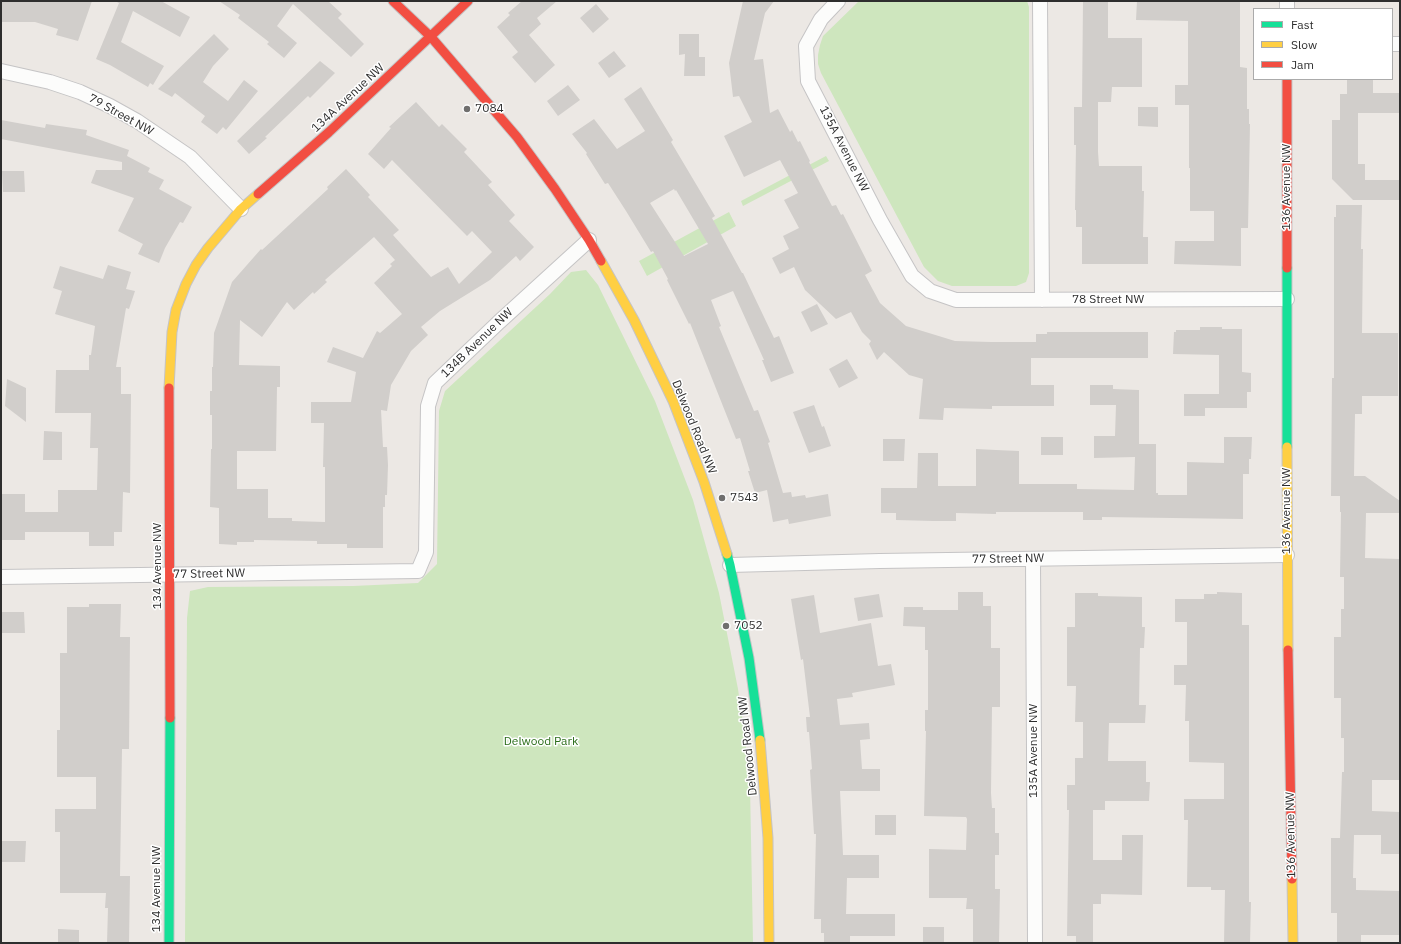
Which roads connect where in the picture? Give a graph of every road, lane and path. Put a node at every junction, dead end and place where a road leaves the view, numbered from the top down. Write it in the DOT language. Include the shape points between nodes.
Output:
graph roads {
  1 [pos="393,1"];
  2 [pos="468,1"];
  3 [pos="838,1"];
  4 [pos="1040,1"];
  5 [pos="431,37"];
  6 [pos="1,70"];
  7 [pos="1287,80"];
  8 [pos="241,209"];
  9 [pos="589,240"];
  10 [pos="930,291"];
  11 [pos="1287,299"];
  12 [pos="1042,300"];
  13 [pos="1286,555"];
  14 [pos="1033,559"];
  15 [pos="730,564"];
  16 [pos="418,571"];
  17 [pos="170,574"];
  18 [pos="1,576"];
  19 [pos="169,943"];
  20 [pos="768,943"];
  21 [pos="1035,943"];
  22 [pos="1293,943"];
  1 -- 5 [label="street, Delwood Road NW"];
  2 -- 5 [label="street, 134A Avenue NW"];
  3 -- 10 [label="street, 135A Avenue NW" via="821,18 806,46 808,81 912,276"];
  4 -- 12 [label="street"];
  5 -- 8 [label="street, 134A Avenue NW"];
  5 -- 9 [label="street, Delwood Road NW" via="517,137"];
  6 -- 8 [label="street, 79 Street NW" via="80,92 138,121 190,158"];
  7 -- 11 [label="street, 136 Avenue NW"];
  8 -- 17 [label="street, 134 Avenue NW" via="196,265 181,297 172,332 169,376"];
  9 -- 15 [label="street, Delwood Road NW" via="634,320 673,401 704,482"];
  9 -- 16 [label="street, 134B Avenue NW" via="436,383 428,406 426,552"];
  10 -- 12 [label="street, 78 Street NW" via="956,300"];
  11 -- 12 [label="street, 78 Street NW"];
  11 -- 13 [label="street, 136 Avenue NW"];
  13 -- 14 [label="street, 77 Street NW"];
  13 -- 22 [label="street, 136 Avenue NW"];
  14 -- 15 [label="street, 77 Street NW"];
  14 -- 21 [label="street, 135A Avenue NW"];
  15 -- 20 [label="street, Delwood Road NW" via="758,718 768,838"];
  16 -- 17 [label="street, 77 Street NW"];
  17 -- 18 [label="street, 77 Street NW"];
  17 -- 19 [label="street, 134 Avenue NW"];
}
